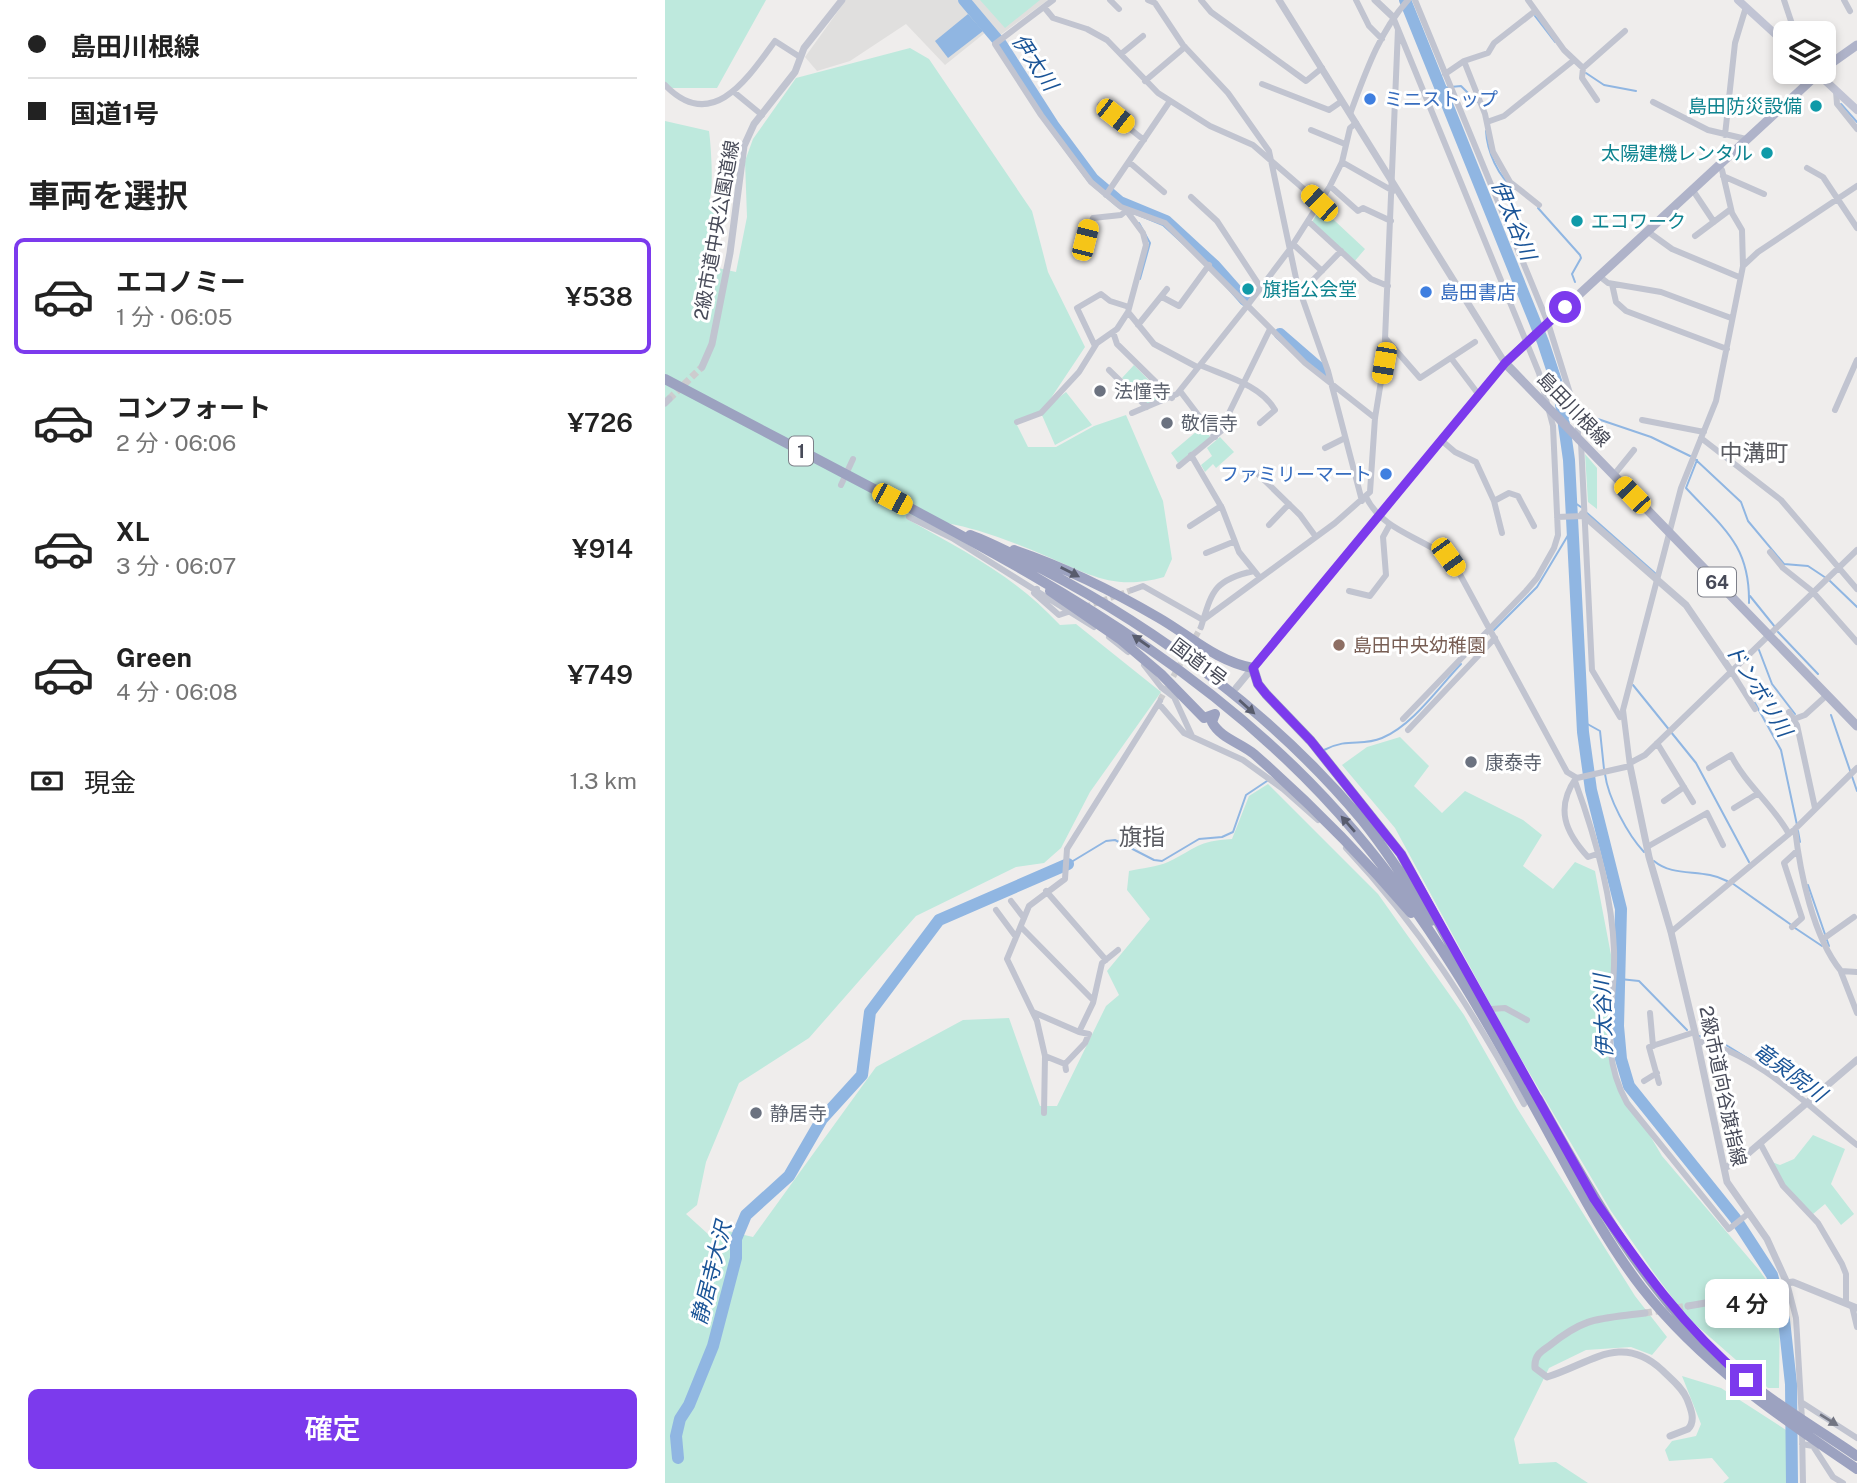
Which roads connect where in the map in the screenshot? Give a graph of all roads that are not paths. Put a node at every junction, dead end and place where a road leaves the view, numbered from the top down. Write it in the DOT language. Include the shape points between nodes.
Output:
graph roads {
  1 [pos="842,0"];
  2 [pos="1053,0"];
  3 [pos="1110,0"];
  4 [pos="1148,0"];
  5 [pos="1201,0"];
  6 [pos="1279,0"];
  7 [pos="1375,0"];
  8 [pos="1408,0"];
  9 [pos="1415,0"];
  10 [pos="1528,0"];
  11 [pos="1738,0"];
  12 [pos="1784,0"];
  13 [pos="1844,0"];
  14 [pos="1356,1"];
  15 [pos="1044,7"];
  16 [pos="1745,7"];
  17 [pos="1119,9"];
  18 [pos="1850,10"];
  19 [pos="1535,12"];
  20 [pos="1394,15"];
  21 [pos="1791,21"];
  22 [pos="1398,27"];
  23 [pos="1625,31"];
  24 [pos="1773,32"];
  25 [pos="1143,36"];
  26 [pos="1382,39"];
  27 [pos="1857,45"];
  28 [pos="1185,47"];
  29 [pos="1121,54"];
  30 [pos="800,57"];
  31 [pos="1836,59"];
  32 [pos="1574,60"];
  33 [pos="1464,61"];
  34 [pos="1322,68"];
  35 [pos="1583,68"];
  36 [pos="1445,74"];
  37 [pos="1145,81"];
  38 [pos="1262,84"];
  39 [pos="1805,84"];
  40 [pos="1830,84"];
  41 [pos="665,85"];
  42 [pos="1836,91"];
  43 [pos="734,92"];
  44 [pos="1597,100"];
  45 [pos="1342,101"];
  46 [pos="1170,102"];
  47 [pos="1653,102"];
  48 [pos="1100,105"];
  49 [pos="1857,110"];
  50 [pos="1350,114"];
  51 [pos="762,115"];
  52 [pos="1487,122"];
  53 [pos="1356,123"];
  54 [pos="1857,129"];
  55 [pos="1311,130"];
  56 [pos="1724,135"];
  57 [pos="1746,139"];
  58 [pos="1144,140"];
  59 [pos="1345,144"];
  60 [pos="1129,162"];
  61 [pos="1273,162"];
  62 [pos="1342,162"];
  63 [pos="1718,165"];
  64 [pos="1807,168"];
  65 [pos="1723,176"];
  66 [pos="1330,186"];
  67 [pos="1857,186"];
  68 [pos="1393,187"];
  69 [pos="1692,189"];
  70 [pos="1164,192"];
  71 [pos="1764,194"];
  72 [pos="1107,195"];
  73 [pos="1191,197"];
  74 [pos="1838,199"];
  75 [pos="1319,203"];
  76 [pos="1539,205"];
  77 [pos="1125,209"];
  78 [pos="1731,209"];
  79 [pos="1308,221"];
  80 [pos="1391,221"];
  81 [pos="1714,222"];
  82 [pos="1857,228"];
  83 [pos="1647,231"];
  84 [pos="1695,236"];
  85 [pos="1084,243"];
  86 [pos="1292,246"];
  87 [pos="1341,251"];
  88 [pos="1209,265"];
  89 [pos="1743,266"];
  90 [pos="1322,271"];
  91 [pos="1599,276"];
  92 [pos="1739,277"];
  93 [pos="1612,284"];
  94 [pos="1388,286"];
  95 [pos="1299,287"];
  96 [pos="1261,288"];
  97 [pos="1167,289"];
  98 [pos="1162,297"];
  99 [pos="1247,306"];
  100 [pos="1128,309"];
  101 [pos="1731,318"];
  102 [pos="1138,325"];
  103 [pos="1547,325"];
  104 [pos="1270,330"];
  105 [pos="1113,332"];
  106 [pos="1386,339"];
  107 [pos="1475,342"];
  108 [pos="1527,342"];
  109 [pos="1095,346"];
  110 [pos="1727,349"];
  111 [pos="1451,358"];
  112 [pos="1857,360"];
  113 [pos="1505,363"];
  114 [pos="1198,366"];
  115 [pos="702,367"];
  116 [pos="1109,370"];
  117 [pos="665,379"];
  118 [pos="1330,380"];
  119 [pos="1848,381"];
  120 [pos="1245,384"];
  121 [pos="1857,386"];
  122 [pos="1180,391"];
  123 [pos="1479,395"];
  124 [pos="1172,398"];
  125 [pos="1546,405"];
  126 [pos="1147,407"];
  127 [pos="1835,410"];
  128 [pos="1132,413"];
  129 [pos="1375,418"];
  130 [pos="1642,420"];
  131 [pos="1017,422"];
  132 [pos="1260,423"];
  133 [pos="1702,435"];
  134 [pos="1215,437"];
  135 [pos="1345,438"];
  136 [pos="1441,440"];
  137 [pos="1579,440"];
  138 [pos="1325,449"];
  139 [pos="1634,450"];
  140 [pos="1191,455"];
  141 [pos="853,459"];
  142 [pos="1179,466"];
  143 [pos="1256,472"];
  144 [pos="1613,475"];
  145 [pos="841,485"];
  146 [pos="1364,499"];
  147 [pos="1494,501"];
  148 [pos="1289,504"];
  149 [pos="1221,506"];
  150 [pos="1583,515"];
  151 [pos="1378,516"];
  152 [pos="909,517"];
  153 [pos="1557,517"];
  154 [pos="1269,525"];
  155 [pos="1190,526"];
  156 [pos="1389,526"];
  157 [pos="1534,526"];
  158 [pos="1502,533"];
  159 [pos="1670,533"];
  160 [pos="1315,537"];
  161 [pos="1233,541"];
  162 [pos="984,544"];
  163 [pos="1857,550"];
  164 [pos="1770,552"];
  165 [pos="1206,553"];
  166 [pos="1839,566"];
  167 [pos="1254,571"];
  168 [pos="1260,578"];
  169 [pos="1657,579"];
  170 [pos="1037,589"];
  171 [pos="1857,589"];
  172 [pos="1132,590"];
  173 [pos="1349,591"];
  174 [pos="1812,591"];
  175 [pos="1068,612"];
  176 [pos="1202,624"];
  177 [pos="1489,628"];
  178 [pos="1773,629"];
  179 [pos="1495,638"];
  180 [pos="1857,642"];
  181 [pos="1253,668"];
  182 [pos="1731,671"];
  183 [pos="1235,688"];
  184 [pos="1827,695"];
  185 [pos="1755,709"];
  186 [pos="1789,712"];
  187 [pos="1403,719"];
  188 [pos="1621,719"];
  189 [pos="1794,719"];
  190 [pos="1857,726"];
  191 [pos="1408,730"];
  192 [pos="1193,738"];
  193 [pos="1657,743"];
  194 [pos="1630,765"];
  195 [pos="1709,768"];
  196 [pos="1857,768"];
  197 [pos="1577,779"];
  198 [pos="1684,787"];
  199 [pos="1757,793"];
  200 [pos="1664,801"];
  201 [pos="1693,802"];
  202 [pos="1734,808"];
  203 [pos="1815,808"];
  204 [pos="1792,832"];
  205 [pos="1723,845"];
  206 [pos="1647,847"];
  207 [pos="1797,850"];
  208 [pos="1597,854"];
  209 [pos="1046,891"];
  210 [pos="1011,901"];
  211 [pos="996,910"];
  212 [pos="1854,916"];
  213 [pos="1024,918"];
  214 [pos="1021,927"];
  215 [pos="1792,927"];
  216 [pos="1671,932"];
  217 [pos="1016,937"];
  218 [pos="1823,939"];
  219 [pos="1118,950"];
  220 [pos="1446,956"];
  221 [pos="1106,960"];
  222 [pos="1841,971"];
  223 [pos="1857,972"];
  224 [pos="1474,988"];
  225 [pos="1093,1000"];
  226 [pos="1492,1009"];
  227 [pos="1032,1012"];
  228 [pos="1650,1013"];
  229 [pos="1857,1013"];
  230 [pos="1527,1020"];
  231 [pos="1079,1032"];
  232 [pos="1695,1032"];
  233 [pos="1697,1041"];
  234 [pos="1653,1045"];
  235 [pos="1045,1056"];
  236 [pos="1857,1060"];
  237 [pos="1657,1073"];
  238 [pos="1644,1081"];
  239 [pos="1660,1083"];
  240 [pos="1524,1104"];
  241 [pos="1805,1104"];
  242 [pos="1044,1113"];
  243 [pos="1760,1143"];
  244 [pos="1857,1145"];
  245 [pos="1726,1167"];
  246 [pos="1748,1214"];
  247 [pos="1785,1283"];
  248 [pos="1688,1306"];
  249 [pos="1852,1306"];
  250 [pos="1645,1313"];
  251 [pos="1857,1327"];
  252 [pos="1801,1402"];
  253 [pos="1773,1405"];
  254 [pos="1669,1436"];
  255 [pos="1857,1438"];
  256 [pos="1802,1444"];
  257 [pos="1838,1450"];
  258 [pos="1857,1456"];
  259 [pos="1857,1469"];
  260 [pos="1803,1483"];
  261 [pos="1843,1483"];
  1 -- 30 [label="street, 2級市道中央公園道線"];
  2 -- 15 [label="street"];
  3 -- 17 [label="street"];
  4 -- 28 [label="street" via="1155,3"];
  5 -- 34 [label="street" via="1306,81"];
  6 -- 34 [label="street"];
  7 -- 20 [label="street"];
  8 -- 20 [label="street"];
  9 -- 36 [label="street"];
  10 -- 19 [label="street"];
  11 -- 16 [label="main road"];
  12 -- 21 [label="street"];
  13 -- 18 [label="street"];
  14 -- 26 [label="street"];
  15 -- 29 [label="street" via="1059,21 1096,33"];
  15 -- 72 [label="street" via="995,44 1082,172"];
  16 -- 24 [label="main road"];
  16 -- 56 [label="street" via="1735,43"];
  19 -- 32 [label="street"];
  19 -- 33 [label="street" via="1487,53"];
  20 -- 22 [label="street"];
  20 -- 26 [label="street"];
  22 -- 68 [label="street"];
  22 -- 108 [label="street"];
  23 -- 35 [label="street"];
  25 -- 29 [label="street"];
  26 -- 50 [label="street"];
  27 -- 31 [label="main road"];
  28 -- 37 [label="street"];
  28 -- 61 [label="street" via="1228,93 1263,139"];
  29 -- 37 [label="street"];
  30 -- 43 [label="street" via="775,41"];
  30 -- 51 [label="street, 2級市道中央公園道線" via="788,82"];
  32 -- 35 [label="street"];
  32 -- 52 [label="street" via="1504,116"];
  33 -- 36 [label="street"];
  33 -- 52 [label="street"];
  34 -- 45 [label="street"];
  35 -- 44 [label="street" via="1582,78"];
  36 -- 103 [label="street"];
  37 -- 46 [label="street"];
  38 -- 45 [label="street" via="1329,110"];
  39 -- 57 [label="main road"];
  40 -- 42 [label="main road"];
  41 -- 43 [label="street" via="677,98 695,104"];
  42 -- 49 [label="main road"];
  42 -- 54 [label="street" via="1837,104"];
  43 -- 51 [label="street"];
  45 -- 50 [label="street"];
  46 -- 58 [label="street"];
  46 -- 61 [label="street" via="1252,145"];
  47 -- 56 [label="street"];
  48 -- 58 [label="street"];
  50 -- 53 [label="street"];
  51 -- 115 [label="street, 2級市道中央公園道線" via="744,146 730,253 712,344"];
  52 -- 76 [label="street" via="1493,152 1510,182"];
  53 -- 59 [label="street"];
  53 -- 68 [label="street"];
  55 -- 59 [label="street"];
  56 -- 57 [label="street"];
  57 -- 63 [label="main road"];
  58 -- 60 [label="street"];
  59 -- 62 [label="street"];
  60 -- 70 [label="street"];
  60 -- 72 [label="street"];
  61 -- 75 [label="street"];
  61 -- 86 [label="street"];
  62 -- 66 [label="street"];
  62 -- 68 [label="street"];
  63 -- 65 [label="street"];
  63 -- 69 [label="main road"];
  64 -- 74 [label="street" via="1823,177"];
  65 -- 71 [label="street"];
  65 -- 78 [label="street"];
  66 -- 75 [label="street"];
  66 -- 80 [label="street" via="1358,211 1363,208"];
  67 -- 74 [label="street"];
  68 -- 80 [label="street"];
  68 -- 113 [label="street"];
  69 -- 81 [label="street"];
  69 -- 83 [label="main road"];
  72 -- 77 [label="street"];
  73 -- 96 [label="street" via="1217,221"];
  74 -- 82 [label="street"];
  74 -- 89 [label="street"];
  75 -- 79 [label="street"];
  77 -- 85 [label="street" via="1121,215 1093,218"];
  77 -- 88 [label="street" via="1165,223"];
  77 -- 100 [label="street" via="1146,245"];
  78 -- 81 [label="street"];
  78 -- 89 [label="street" via="1742,230"];
  79 -- 86 [label="street"];
  79 -- 87 [label="street"];
  80 -- 94 [label="street"];
  81 -- 84 [label="street"];
  83 -- 91 [label="main road"];
  83 -- 92 [label="street" via="1672,249"];
  86 -- 90 [label="street"];
  86 -- 95 [label="street"];
  86 -- 96 [label="street"];
  87 -- 90 [label="street"];
  87 -- 94 [label="street" via="1371,279"];
  88 -- 98 [label="street" via="1179,306"];
  88 -- 99 [label="street"];
  89 -- 92 [label="street"];
  90 -- 95 [label="street"];
  91 -- 93 [label="street"];
  91 -- 103 [label="main road"];
  92 -- 101 [label="street"];
  93 -- 101 [label="street" via="1661,292"];
  93 -- 110 [label="street" via="1616,302 1626,311"];
  94 -- 106 [label="street"];
  95 -- 118 [label="street"];
  96 -- 99 [label="street"];
  97 -- 98 [label="street"];
  98 -- 102 [label="street"];
  99 -- 104 [label="street"];
  99 -- 114 [label="street"];
  100 -- 102 [label="street"];
  100 -- 105 [label="street"];
  100 -- 109 [label="street" via="1101,294 1077,309"];
  101 -- 110 [label="street"];
  102 -- 114 [label="street" via="1154,344"];
  103 -- 108 [label="main road"];
  103 -- 137 [label="street" via="1578,419"];
  104 -- 118 [label="street"];
  104 -- 120 [label="street"];
  105 -- 109 [label="street"];
  105 -- 124 [label="street" via="1117,345"];
  106 -- 111 [label="street" via="1416,377"];
  106 -- 129 [label="street"];
  107 -- 111 [label="street"];
  108 -- 113 [label="main road"];
  108 -- 125 [label="street"];
  109 -- 131 [label="street" via="1079,372 1041,413"];
  110 -- 133 [label="street" via="1716,401"];
  111 -- 123 [label="street"];
  112 -- 119 [label="street"];
  113 -- 123 [label="street"];
  113 -- 125 [label="main road, 島田川根線 / 64"];
  114 -- 120 [label="street"];
  114 -- 122 [label="street"];
  116 -- 126 [label="street"];
  117 -- 162 [label="highway, 国道1号 / 1"];
  118 -- 129 [label="street"];
  118 -- 135 [label="street"];
  119 -- 121 [label="street"];
  119 -- 127 [label="street"];
  120 -- 132 [label="street" via="1275,410"];
  120 -- 134 [label="street" via="1226,427"];
  122 -- 124 [label="street"];
  122 -- 134 [label="street"];
  123 -- 136 [label="street"];
  124 -- 126 [label="street"];
  125 -- 137 [label="main road, 島田川根線 / 64"];
  125 -- 153 [label="street" via="1553,426"];
  126 -- 128 [label="street"];
  129 -- 146 [label="street" via="1373,484"];
  130 -- 133 [label="street"];
  133 -- 159 [label="street"];
  133 -- 166 [label="street" via="1781,500"];
  134 -- 140 [label="street"];
  135 -- 138 [label="street"];
  135 -- 146 [label="street"];
  136 -- 147 [label="street" via="1476,462"];
  136 -- 151 [label="street"];
  137 -- 144 [label="main road, 島田川根線 / 64"];
  137 -- 150 [label="street"];
  139 -- 144 [label="street"];
  140 -- 142 [label="street"];
  140 -- 149 [label="street"];
  141 -- 145 [label="street"];
  143 -- 148 [label="street"];
  144 -- 159 [label="main road, 島田川根線 / 64"];
  146 -- 151 [label="street"];
  146 -- 160 [label="street"];
  147 -- 157 [label="street" via="1509,494 1518,496"];
  147 -- 158 [label="street"];
  148 -- 154 [label="street"];
  148 -- 160 [label="street"];
  149 -- 155 [label="street"];
  149 -- 161 [label="street"];
  150 -- 153 [label="street"];
  150 -- 169 [label="street"];
  150 -- 188 [label="street" via="1592,670"];
  151 -- 156 [label="street"];
  151 -- 181 [label="street"];
  152 -- 170 [label="street"];
  153 -- 177 [label="street" via="1554,548 1537,578"];
  156 -- 173 [label="street" via="1383,537 1387,575 1370,596"];
  156 -- 177 [label="street" via="1448,557"];
  159 -- 169 [label="street"];
  159 -- 178 [label="main road, 島田川根線 / 64"];
  160 -- 168 [label="street"];
  161 -- 165 [label="street"];
  161 -- 167 [label="street"];
  162 -- 181 [label="highway, one-way" via="1052,563 1156,617 1224,660"];
  220 -- 162 [label="highway, 国道1号 / 1, one-way" via="1353,830 1242,717 1115,623"];
  162 -- 220 [label="highway" via="1121,640 1183,694 1197,715 1208,718 1217,711 1212,722 1215,729 1245,747 1349,841"];
  162 -- 224 [label="highway, 国道1号 / 1, one-way" via="1072,585 1142,628 1257,716 1363,820"];
  163 -- 166 [label="street"];
  164 -- 174 [label="street"];
  166 -- 171 [label="street"];
  166 -- 174 [label="street"];
  167 -- 168 [label="street"];
  167 -- 176 [label="street" via="1219,585 1207,602"];
  168 -- 176 [label="street"];
  169 -- 182 [label="street" via="1686,605"];
  169 -- 188 [label="street"];
  170 -- 175 [label="street" via="1034,593 1059,615"];
  170 -- 192 [label="street" via="1149,669 1174,697"];
  172 -- 176 [label="street" via="1143,586"];
  174 -- 178 [label="street"];
  174 -- 180 [label="street"];
  177 -- 179 [label="street"];
  177 -- 187 [label="street"];
  178 -- 182 [label="street"];
  178 -- 184 [label="main road, 島田川根線 / 64"];
  179 -- 191 [label="street"];
  179 -- 197 [label="street" via="1563,766"];
  181 -- 183 [label="street"];
  181 -- 224 [label="highway" via="1258,684 1311,741 1401,854"];
  182 -- 185 [label="street"];
  182 -- 193 [label="street"];
  184 -- 189 [label="street"];
  184 -- 190 [label="main road, 島田川根線 / 64"];
  186 -- 189 [label="street"];
  188 -- 194 [label="street"];
  189 -- 203 [label="street"];
  192 -- 209 [label="street" via="1159,702 1067,849 1065,879"];
  192 -- 240 [label="street" via="1243,760 1327,829 1425,941 1477,1019"];
  193 -- 194 [label="street"];
  193 -- 198 [label="street"];
  194 -- 197 [label="street"];
  194 -- 206 [label="street, 2級市道向谷旗指線"];
  195 -- 199 [label="street" via="1731,755"];
  196 -- 203 [label="street"];
  197 -- 208 [label="street"];
  197 -- 208 [label="street" via="1563,806 1567,829 1588,857"];
  198 -- 200 [label="street"];
  198 -- 201 [label="street"];
  199 -- 202 [label="street"];
  199 -- 204 [label="street"];
  203 -- 204 [label="street"];
  204 -- 207 [label="street"];
  204 -- 216 [label="street"];
  205 -- 206 [label="street" via="1707,813"];
  206 -- 216 [label="street, 2級市道向谷旗指線"];
  207 -- 215 [label="street" via="1784,863 1802,918"];
  207 -- 218 [label="street"];
  208 -- 246 [label="street" via="1613,933 1608,1042 1615,1080 1627,1103 1731,1228"];
  209 -- 213 [label="street" via="1029,906"];
  209 -- 221 [label="street"];
  210 -- 213 [label="street"];
  211 -- 217 [label="street"];
  212 -- 218 [label="street"];
  213 -- 214 [label="street"];
  214 -- 217 [label="street"];
  214 -- 225 [label="street"];
  216 -- 232 [label="street, 2級市道向谷旗指線"];
  217 -- 227 [label="street" via="1007,959"];
  218 -- 222 [label="street"];
  219 -- 221 [label="street"];
  220 -- 253 [label="highway, 国道1号 / 1" via="1614,1250 1697,1349"];
  221 -- 225 [label="street"];
  222 -- 223 [label="street"];
  222 -- 229 [label="street"];
  224 -- 253 [label="highway, 国道1号 / 1" via="1594,1199 1661,1295 1718,1356"];
  225 -- 231 [label="street"];
  226 -- 230 [label="street" via="1505,1008"];
  227 -- 231 [label="street"];
  227 -- 235 [label="street"];
  228 -- 234 [label="street"];
  231 -- 235 [label="street" via="1089,1034 1066,1067"];
  232 -- 233 [label="street, 2級市道向谷旗指線"];
  232 -- 234 [label="street"];
  233 -- 241 [label="street" via="1739,1055"];
  233 -- 245 [label="street, 2級市道向谷旗指線"];
  234 -- 237 [label="street" via="1649,1047"];
  235 -- 242 [label="street"];
  236 -- 241 [label="street"];
  237 -- 238 [label="street"];
  237 -- 239 [label="street"];
  241 -- 243 [label="street"];
  241 -- 244 [label="street"];
  243 -- 245 [label="street"];
  243 -- 249 [label="street" via="1783,1186 1818,1223 1842,1264"];
  245 -- 246 [label="street, 2級市道向谷旗指線" via="1727,1182"];
  246 -- 247 [label="street, 2級市道向谷旗指線" via="1767,1239"];
  247 -- 248 [label="street"];
  247 -- 249 [label="street" via="1793,1282"];
  247 -- 252 [label="street" via="1796,1318"];
  249 -- 251 [label="street"];
  250 -- 254 [label="street" via="1574,1326 1539,1354 1535,1367 1547,1377 1596,1356 1626,1352 1648,1358 1683,1391 1692,1416 1688,1429"];
  252 -- 255 [label="street, one-way"];
  252 -- 256 [label="street"];
  253 -- 257 [label="highway, 国道1号 / 1"];
  256 -- 260 [label="street"];
  256 -- 261 [label="street" via="1814,1446 1833,1477"];
  257 -- 258 [label="highway, 国道1号 / 1"];
  257 -- 259 [label="highway, 国道1号 / 1"];
}
